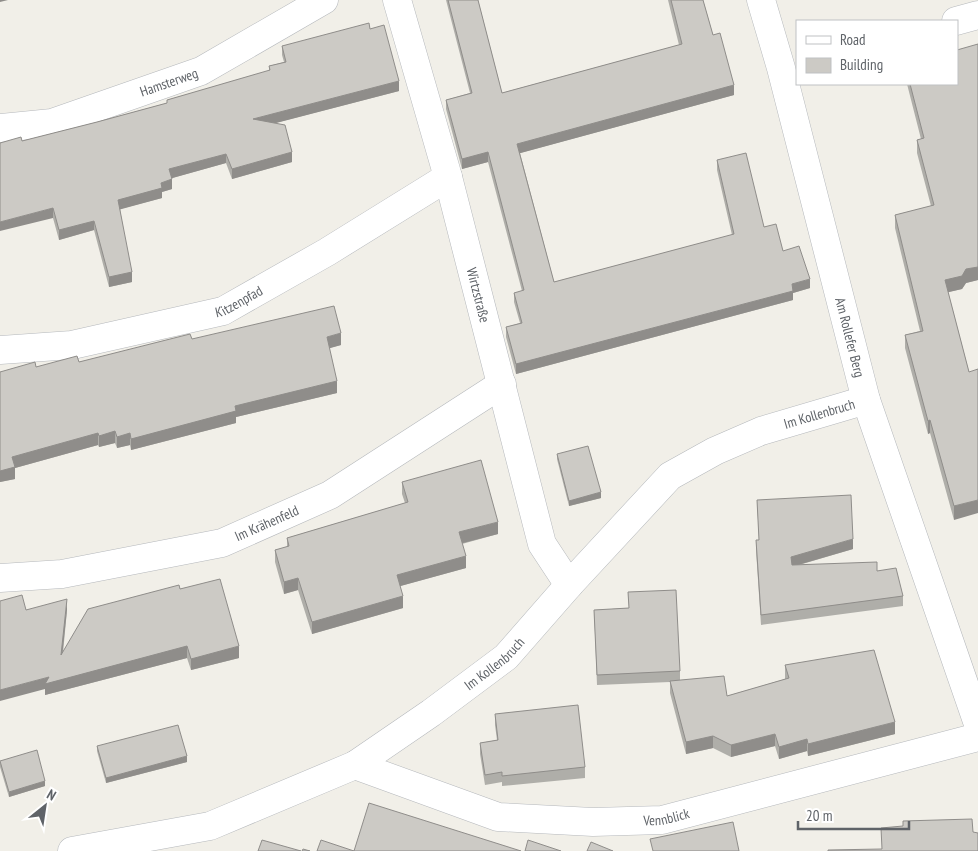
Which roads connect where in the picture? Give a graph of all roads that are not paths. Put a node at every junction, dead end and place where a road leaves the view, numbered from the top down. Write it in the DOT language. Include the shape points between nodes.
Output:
graph roads {
  1 [pos="324,0"];
  2 [pos="396,0"];
  3 [pos="761,0"];
  4 [pos="978,16"];
  5 [pos="958,21"];
  6 [pos="789,66"];
  7 [pos="0,128"];
  8 [pos="448,177"];
  9 [pos="0,350"];
  10 [pos="502,384"];
  11 [pos="866,400"];
  12 [pos="0,578"];
  13 [pos="569,585"];
  14 [pos="978,724"];
  15 [pos="978,737"];
  16 [pos="355,765"];
  17 [pos="72,851"];
  1 -- 7 [label="street, Hamsterweg" via="201,70 52,123"];
  2 -- 8 [label="street, Wirtzstraße"];
  3 -- 6 [label="street, Am Rollefer Berg"];
  4 -- 5 [label="street"];
  6 -- 11 [label="street, Am Rollefer Berg"];
  8 -- 9 [label="street, Kitzenpfad" via="327,252 223,310 72,345"];
  8 -- 10 [label="street, Wirtzstraße"];
  10 -- 12 [label="street, Im Krähenfeld" via="330,495 222,543 62,574"];
  10 -- 13 [label="street, Wirtzstraße" via="542,544"];
  11 -- 13 [label="street, Im Kollenbruch" via="761,431 714,451 670,476"];
  11 -- 14 [label="street, Am Rollefer Berg"];
  13 -- 16 [label="street, Im Kollenbruch" via="506,657"];
  15 -- 16 [label="street, Vennblick" via="662,820 593,822 498,817"];
  16 -- 17 [label="street, Im Kollenbruch" via="210,826"];
}
